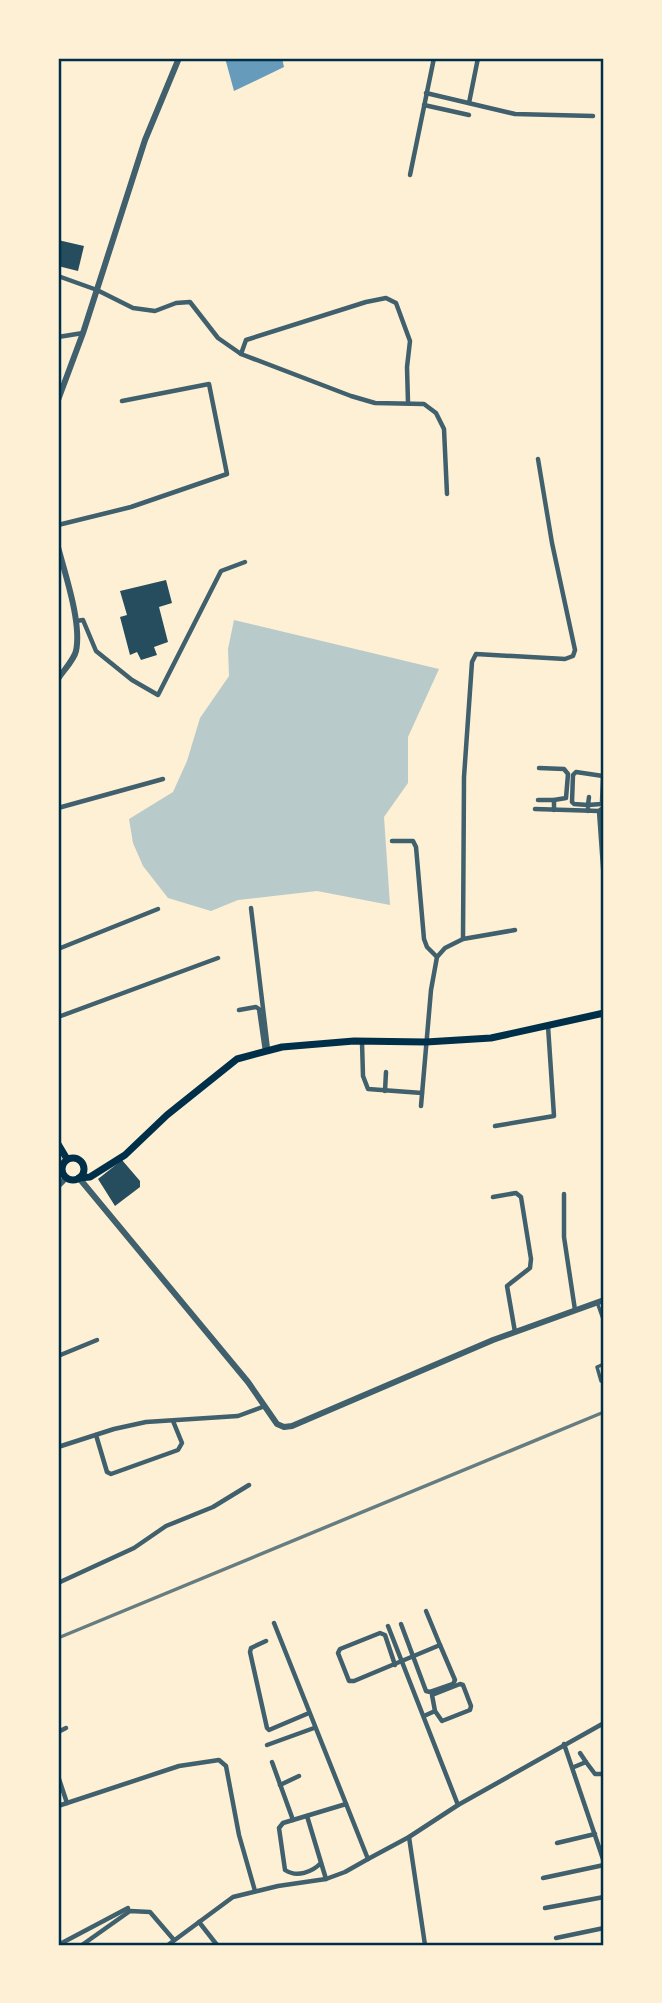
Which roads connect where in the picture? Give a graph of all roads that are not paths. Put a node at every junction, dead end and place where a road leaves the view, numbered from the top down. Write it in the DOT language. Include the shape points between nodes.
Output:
graph roads {
  1 [pos="179,58"];
  2 [pos="434,58"];
  3 [pos="478,58"];
  4 [pos="426,93"];
  5 [pos="469,103"];
  6 [pos="424,105"];
  7 [pos="469,115"];
  8 [pos="593,116"];
  9 [pos="410,175"];
  10 [pos="58,276"];
  11 [pos="97,290"];
  12 [pos="83,333"];
  13 [pos="58,337"];
  14 [pos="241,354"];
  15 [pos="58,400"];
  16 [pos="122,401"];
  17 [pos="408,404"];
  18 [pos="538,459"];
  19 [pos="447,494"];
  20 [pos="58,525"];
  21 [pos="58,547"];
  22 [pos="244,562"];
  23 [pos="76,621"];
  24 [pos="58,679"];
  25 [pos="539,768"];
  26 [pos="163,779"];
  27 [pos="589,797"];
  28 [pos="538,800"];
  29 [pos="554,800"];
  30 [pos="604,807"];
  31 [pos="58,808"];
  32 [pos="588,808"];
  33 [pos="535,809"];
  34 [pos="554,810"];
  35 [pos="598,811"];
  36 [pos="392,841"];
  37 [pos="603,844"];
  38 [pos="604,881"];
  39 [pos="251,908"];
  40 [pos="158,909"];
  41 [pos="515,930"];
  42 [pos="463,939"];
  43 [pos="58,949"];
  44 [pos="437,957"];
  45 [pos="218,958"];
  46 [pos="239,1010"];
  47 [pos="604,1013"];
  48 [pos="58,1017"];
  49 [pos="548,1025"];
  50 [pos="362,1041"];
  51 [pos="426,1042"];
  52 [pos="266,1051"];
  53 [pos="386,1072"];
  54 [pos="385,1091"];
  55 [pos="422,1093"];
  56 [pos="421,1106"];
  57 [pos="495,1126"];
  58 [pos="58,1144"];
  59 [pos="67,1159"];
  60 [pos="60,1171"];
  61 [pos="66,1178"];
  62 [pos="79,1178"];
  63 [pos="58,1186"];
  64 [pos="564,1194"];
  65 [pos="492,1197"];
  66 [pos="600,1301"];
  67 [pos="575,1310"];
  68 [pos="604,1322"];
  69 [pos="515,1333"];
  70 [pos="97,1340"];
  71 [pos="58,1356"];
  72 [pos="604,1364"];
  73 [pos="604,1381"];
  74 [pos="265,1406"];
  75 [pos="173,1422"];
  76 [pos="96,1435"];
  77 [pos="58,1447"];
  78 [pos="249,1485"];
  79 [pos="58,1583"];
  80 [pos="426,1611"];
  81 [pos="274,1623"];
  82 [pos="401,1624"];
  83 [pos="388,1626"];
  84 [pos="266,1641"];
  85 [pos="440,1645"];
  86 [pos="413,1657"];
  87 [pos="402,1662"];
  88 [pos="395,1665"];
  89 [pos="435,1711"];
  90 [pos="309,1713"];
  91 [pos="424,1716"];
  92 [pos="604,1723"];
  93 [pos="66,1728"];
  94 [pos="314,1728"];
  95 [pos="58,1732"];
  96 [pos="564,1744"];
  97 [pos="267,1745"];
  98 [pos="580,1753"];
  99 [pos="272,1762"];
  100 [pos="586,1762"];
  101 [pos="574,1767"];
  102 [pos="604,1774"];
  103 [pos="58,1776"];
  104 [pos="299,1776"];
  105 [pos="280,1785"];
  106 [pos="67,1803"];
  107 [pos="346,1804"];
  108 [pos="458,1805"];
  109 [pos="58,1806"];
  110 [pos="307,1816"];
  111 [pos="293,1820"];
  112 [pos="595,1835"];
  113 [pos="409,1837"];
  114 [pos="557,1843"];
  115 [pos="369,1859"];
  116 [pos="321,1863"];
  117 [pos="604,1864"];
  118 [pos="543,1878"];
  119 [pos="326,1879"];
  120 [pos="254,1891"];
  121 [pos="604,1897"];
  122 [pos="128,1908"];
  123 [pos="545,1908"];
  124 [pos="199,1922"];
  125 [pos="604,1928"];
  126 [pos="556,1938"];
  127 [pos="174,1940"];
  128 [pos="58,1945"];
  129 [pos="82,1945"];
  130 [pos="168,1945"];
  131 [pos="217,1945"];
  132 [pos="425,1945"];
  1 -- 11 [label="street" via="145,140"];
  2 -- 4 [label="street"];
  3 -- 5 [label="street"];
  4 -- 5 [label="street"];
  4 -- 6 [label="street"];
  5 -- 8 [label="street" via="516,114"];
  6 -- 7 [label="street"];
  6 -- 9 [label="street"];
  10 -- 11 [label="street"];
  11 -- 12 [label="street"];
  11 -- 14 [label="street" via="133,308 155,311 190,302 218,338"];
  12 -- 13 [label="street"];
  12 -- 15 [label="street"];
  14 -- 17 [label="street" via="374,403"];
  14 -- 17 [label="street" via="246,341 387,298 396,303 410,341"];
  16 -- 20 [label="street" via="209,384 228,474 131,507"];
  17 -- 19 [label="street" via="424,404 436,413 444,429"];
  18 -- 42 [label="street" via="575,650 565,659 476,654 472,662 464,778"];
  21 -- 23 [label="street"];
  22 -- 23 [label="street" via="221,571 158,695 96,651 83,620"];
  23 -- 24 [label="street" via="76,652"];
  25 -- 29 [label="street" via="564,769 568,774 566,798"];
  26 -- 31 [label="street"];
  27 -- 32 [label="street"];
  28 -- 29 [label="street"];
  29 -- 34 [label="street"];
  30 -- 35 [label="street"];
  32 -- 32 [label="street" via="572,802 576,772 603,776 602,802"];
  32 -- 34 [label="street"];
  32 -- 35 [label="street"];
  33 -- 34 [label="street"];
  35 -- 37 [label="street"];
  36 -- 44 [label="street" via="413,841 416,846 424,939"];
  37 -- 38 [label="street"];
  39 -- 52 [label="street"];
  40 -- 43 [label="street"];
  41 -- 42 [label="street"];
  42 -- 44 [label="street"];
  44 -- 51 [label="street"];
  45 -- 48 [label="street"];
  46 -- 52 [label="street" via="258,1009"];
  47 -- 49 [label="main road"];
  49 -- 51 [label="main road" via="491,1038"];
  49 -- 57 [label="street" via="554,1116"];
  50 -- 51 [label="main road"];
  50 -- 52 [label="main road"];
  50 -- 54 [label="street" via="366,1086"];
  51 -- 55 [label="street"];
  52 -- 62 [label="main road" via="237,1059 125,1155 90,1177"];
  53 -- 54 [label="street"];
  54 -- 55 [label="street"];
  55 -- 56 [label="street"];
  58 -- 59 [label="main road"];
  59 -- 60 [label="main road"];
  59 -- 62 [label="main road" via="76,1157 84,1165"];
  60 -- 61 [label="main road"];
  61 -- 62 [label="main road"];
  61 -- 63 [label="street"];
  62 -- 74 [label="street"];
  64 -- 67 [label="street" via="564,1237"];
  65 -- 69 [label="street" via="516,1193 521,1197 531,1259 530,1268 507,1286"];
  66 -- 67 [label="street"];
  66 -- 68 [label="street"];
  67 -- 69 [label="street"];
  69 -- 74 [label="street" via="292,1426 277,1424"];
  70 -- 71 [label="street"];
  72 -- 73 [label="street" via="597,1367"];
  74 -- 75 [label="street" via="238,1416"];
  75 -- 76 [label="street" via="146,1422"];
  75 -- 76 [label="street" via="182,1443 178,1450 111,1475"];
  76 -- 77 [label="street"];
  78 -- 79 [label="street" via="213,1507 166,1526 134,1548"];
  80 -- 85 [label="street"];
  81 -- 90 [label="street"];
  82 -- 86 [label="street"];
  83 -- 87 [label="street"];
  84 -- 90 [label="street" via="250,1652 267,1728"];
  85 -- 86 [label="street"];
  85 -- 86 [label="street" via="453,1684 426,1691"];
  86 -- 87 [label="street"];
  87 -- 88 [label="street"];
  87 -- 91 [label="street"];
  88 -- 88 [label="street" via="349,1681 338,1654 340,1648 380,1633 385,1635"];
  89 -- 89 [label="street" via="442,1721 470,1710 463,1685 432,1695"];
  89 -- 91 [label="street"];
  90 -- 94 [label="street"];
  91 -- 108 [label="street"];
  92 -- 96 [label="street"];
  93 -- 95 [label="street"];
  94 -- 97 [label="street"];
  94 -- 107 [label="street"];
  96 -- 101 [label="street"];
  96 -- 108 [label="street"];
  98 -- 100 [label="street"];
  99 -- 105 [label="street"];
  100 -- 101 [label="street"];
  100 -- 102 [label="street" via="595,1773"];
  101 -- 112 [label="street"];
  103 -- 106 [label="street"];
  104 -- 105 [label="street"];
  105 -- 111 [label="street"];
  106 -- 109 [label="street"];
  106 -- 120 [label="street" via="179,1766 219,1760 226,1766"];
  107 -- 110 [label="street"];
  107 -- 115 [label="street"];
  108 -- 113 [label="street"];
  110 -- 111 [label="street"];
  110 -- 116 [label="street"];
  111 -- 116 [label="street" via="279,1828 285,1870 296,1874 313,1871"];
  112 -- 114 [label="street"];
  112 -- 117 [label="street"];
  113 -- 115 [label="street"];
  113 -- 132 [label="street"];
  115 -- 119 [label="street"];
  116 -- 119 [label="street"];
  117 -- 118 [label="street"];
  119 -- 120 [label="street"];
  120 -- 124 [label="street" via="233,1897"];
  121 -- 123 [label="street"];
  122 -- 128 [label="street"];
  124 -- 127 [label="street"];
  124 -- 131 [label="street"];
  125 -- 126 [label="street"];
  127 -- 129 [label="street" via="150,1912 130,1911"];
  127 -- 130 [label="street"];
}
